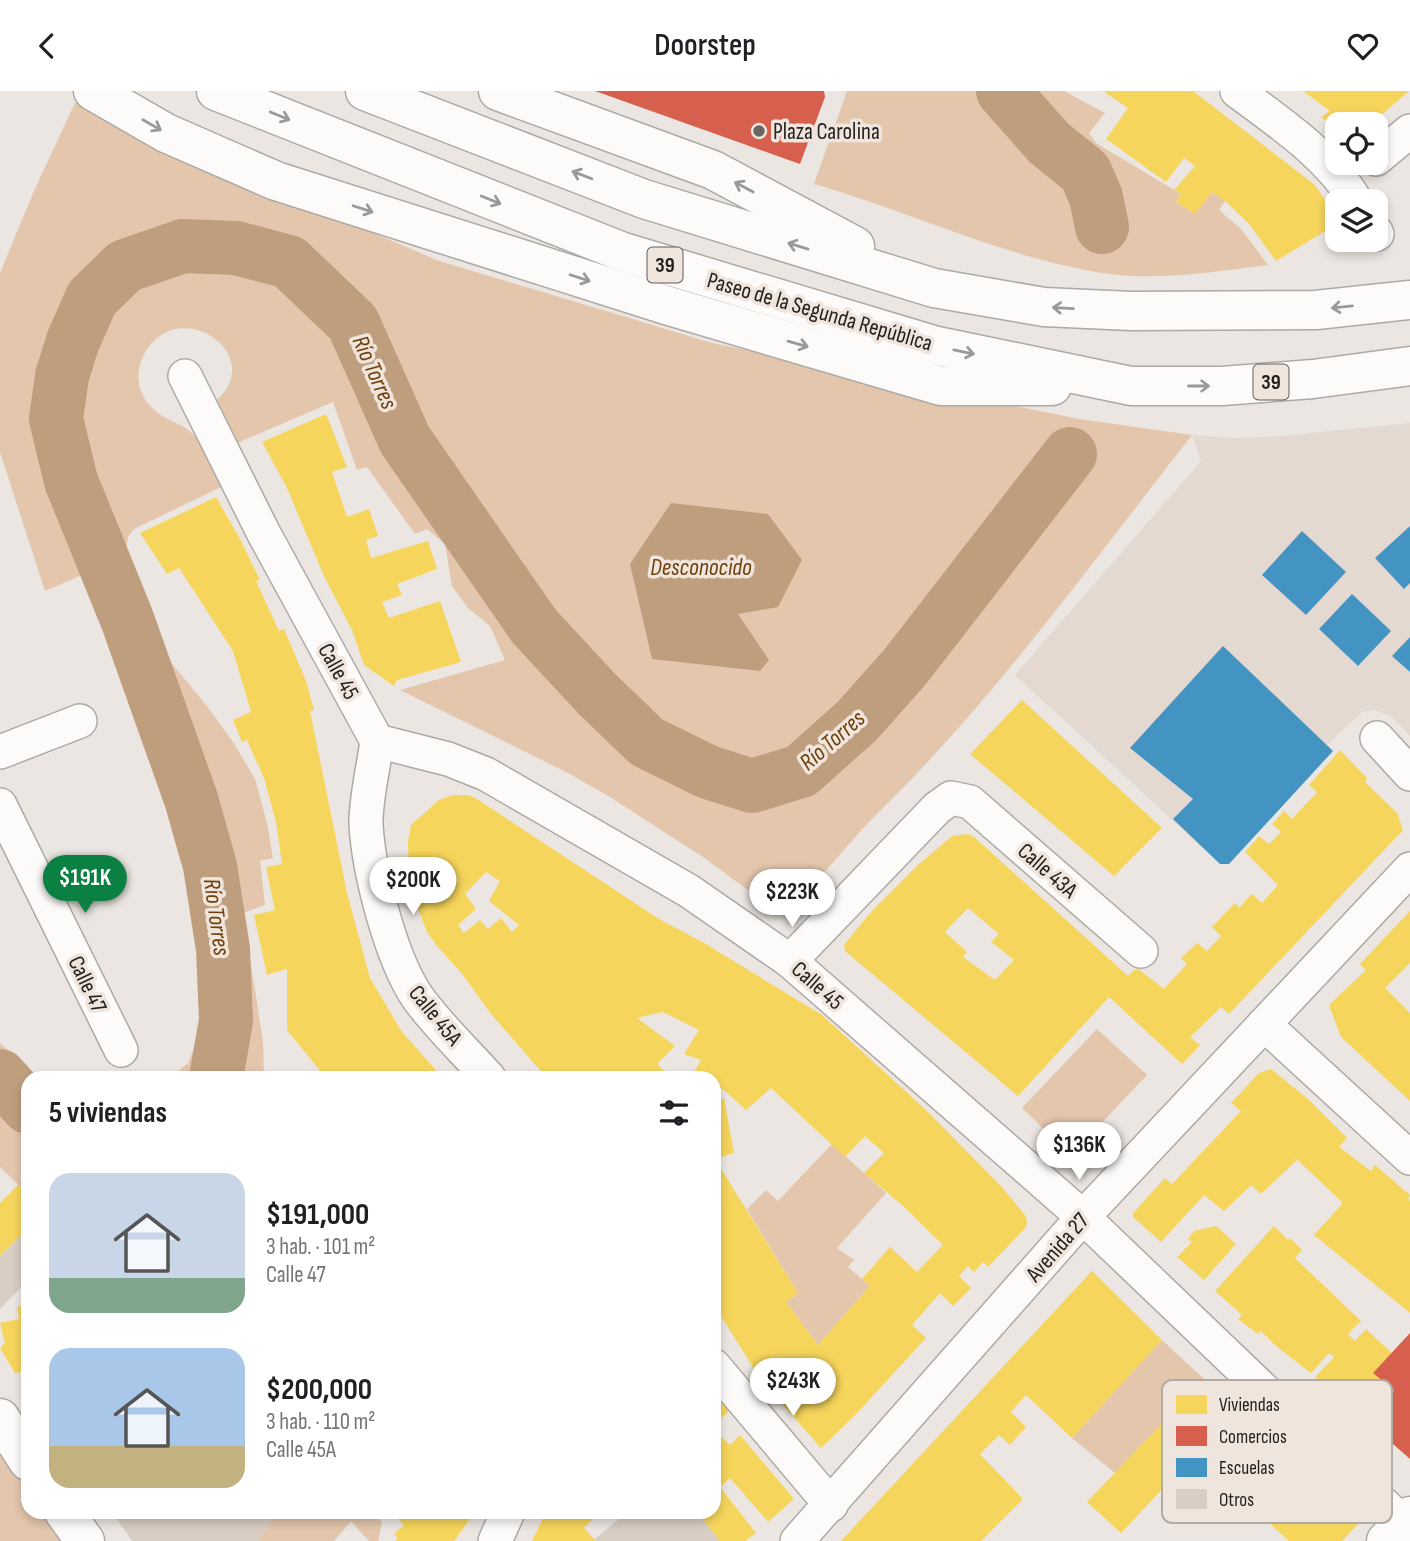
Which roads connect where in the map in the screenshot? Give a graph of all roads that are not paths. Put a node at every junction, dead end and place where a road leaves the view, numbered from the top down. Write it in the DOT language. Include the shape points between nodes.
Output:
graph roads {
  1 [pos="93,91"];
  2 [pos="216,91"];
  3 [pos="365,91"];
  4 [pos="498,91"];
  5 [pos="1237,91"];
  6 [pos="1410,131"];
  7 [pos="1388,149"];
  8 [pos="1347,189"];
  9 [pos="934,288"];
  10 [pos="1410,300"];
  11 [pos="1410,366"];
  12 [pos="185,376"];
  13 [pos="1131,386"];
  14 [pos="80,721"];
  15 [pos="1377,738"];
  16 [pos="377,741"];
  17 [pos="0,753"];
  18 [pos="1410,774"];
  19 [pos="0,805"];
  20 [pos="1410,869"];
  21 [pos="1141,951"];
  22 [pos="790,961"];
  23 [pos="1264,1024"];
  24 [pos="121,1050"];
  25 [pos="483,1071"];
  26 [pos="1410,1158"];
  27 [pos="1083,1217"];
  28 [pos="721,1374"];
  29 [pos="1250,1380"];
  30 [pos="0,1418"];
  31 [pos="21,1450"];
  32 [pos="831,1504"];
  33 [pos="69,1519"];
  34 [pos="505,1519"];
  35 [pos="85,1541"];
  36 [pos="495,1541"];
  37 [pos="797,1541"];
  1 -- 13 [label="main road, one-way" via="166,133 276,180 669,306 941,386"];
  2 -- 13 [label="main road, Paseo de la Segunda República / 39, one-way" via="623,253 933,345"];
  9 -- 3 [label="main road, one-way" via="644,198"];
  9 -- 4 [label="main road, one-way" via="713,170"];
  5 -- 8 [label="street" via="1311,149"];
  6 -- 7 [label="street"];
  10 -- 9 [label="main road, one-way" via="1316,310 1131,311 1044,307"];
  13 -- 11 [label="main road, Paseo de la Segunda República / 39, one-way" via="1222,386"];
  12 -- 16 [label="street, Calle 45" via="262,533"];
  14 -- 17 [label="street"];
  15 -- 18 [label="street"];
  16 -- 22 [label="street, Calle 45" via="486,774 689,891"];
  16 -- 25 [label="street, Calle 45A" via="366,823 371,865 391,941 419,999"];
  19 -- 24 [label="street, Calle 47"];
  20 -- 23 [label="street, Avenida 27"];
  21 -- 22 [label="street, Calle 43A" via="970,801 951,798"];
  22 -- 27 [label="street, Calle 45"];
  23 -- 26 [label="street"];
  23 -- 27 [label="street, Avenida 27"];
  27 -- 29 [label="street, Calle 45"];
  27 -- 32 [label="street, Avenida 27"];
  28 -- 32 [label="street"];
  30 -- 31 [label="main road"];
  32 -- 37 [label="street, Avenida 27"];
  33 -- 35 [label="main road"];
  34 -- 36 [label="street"];
}
